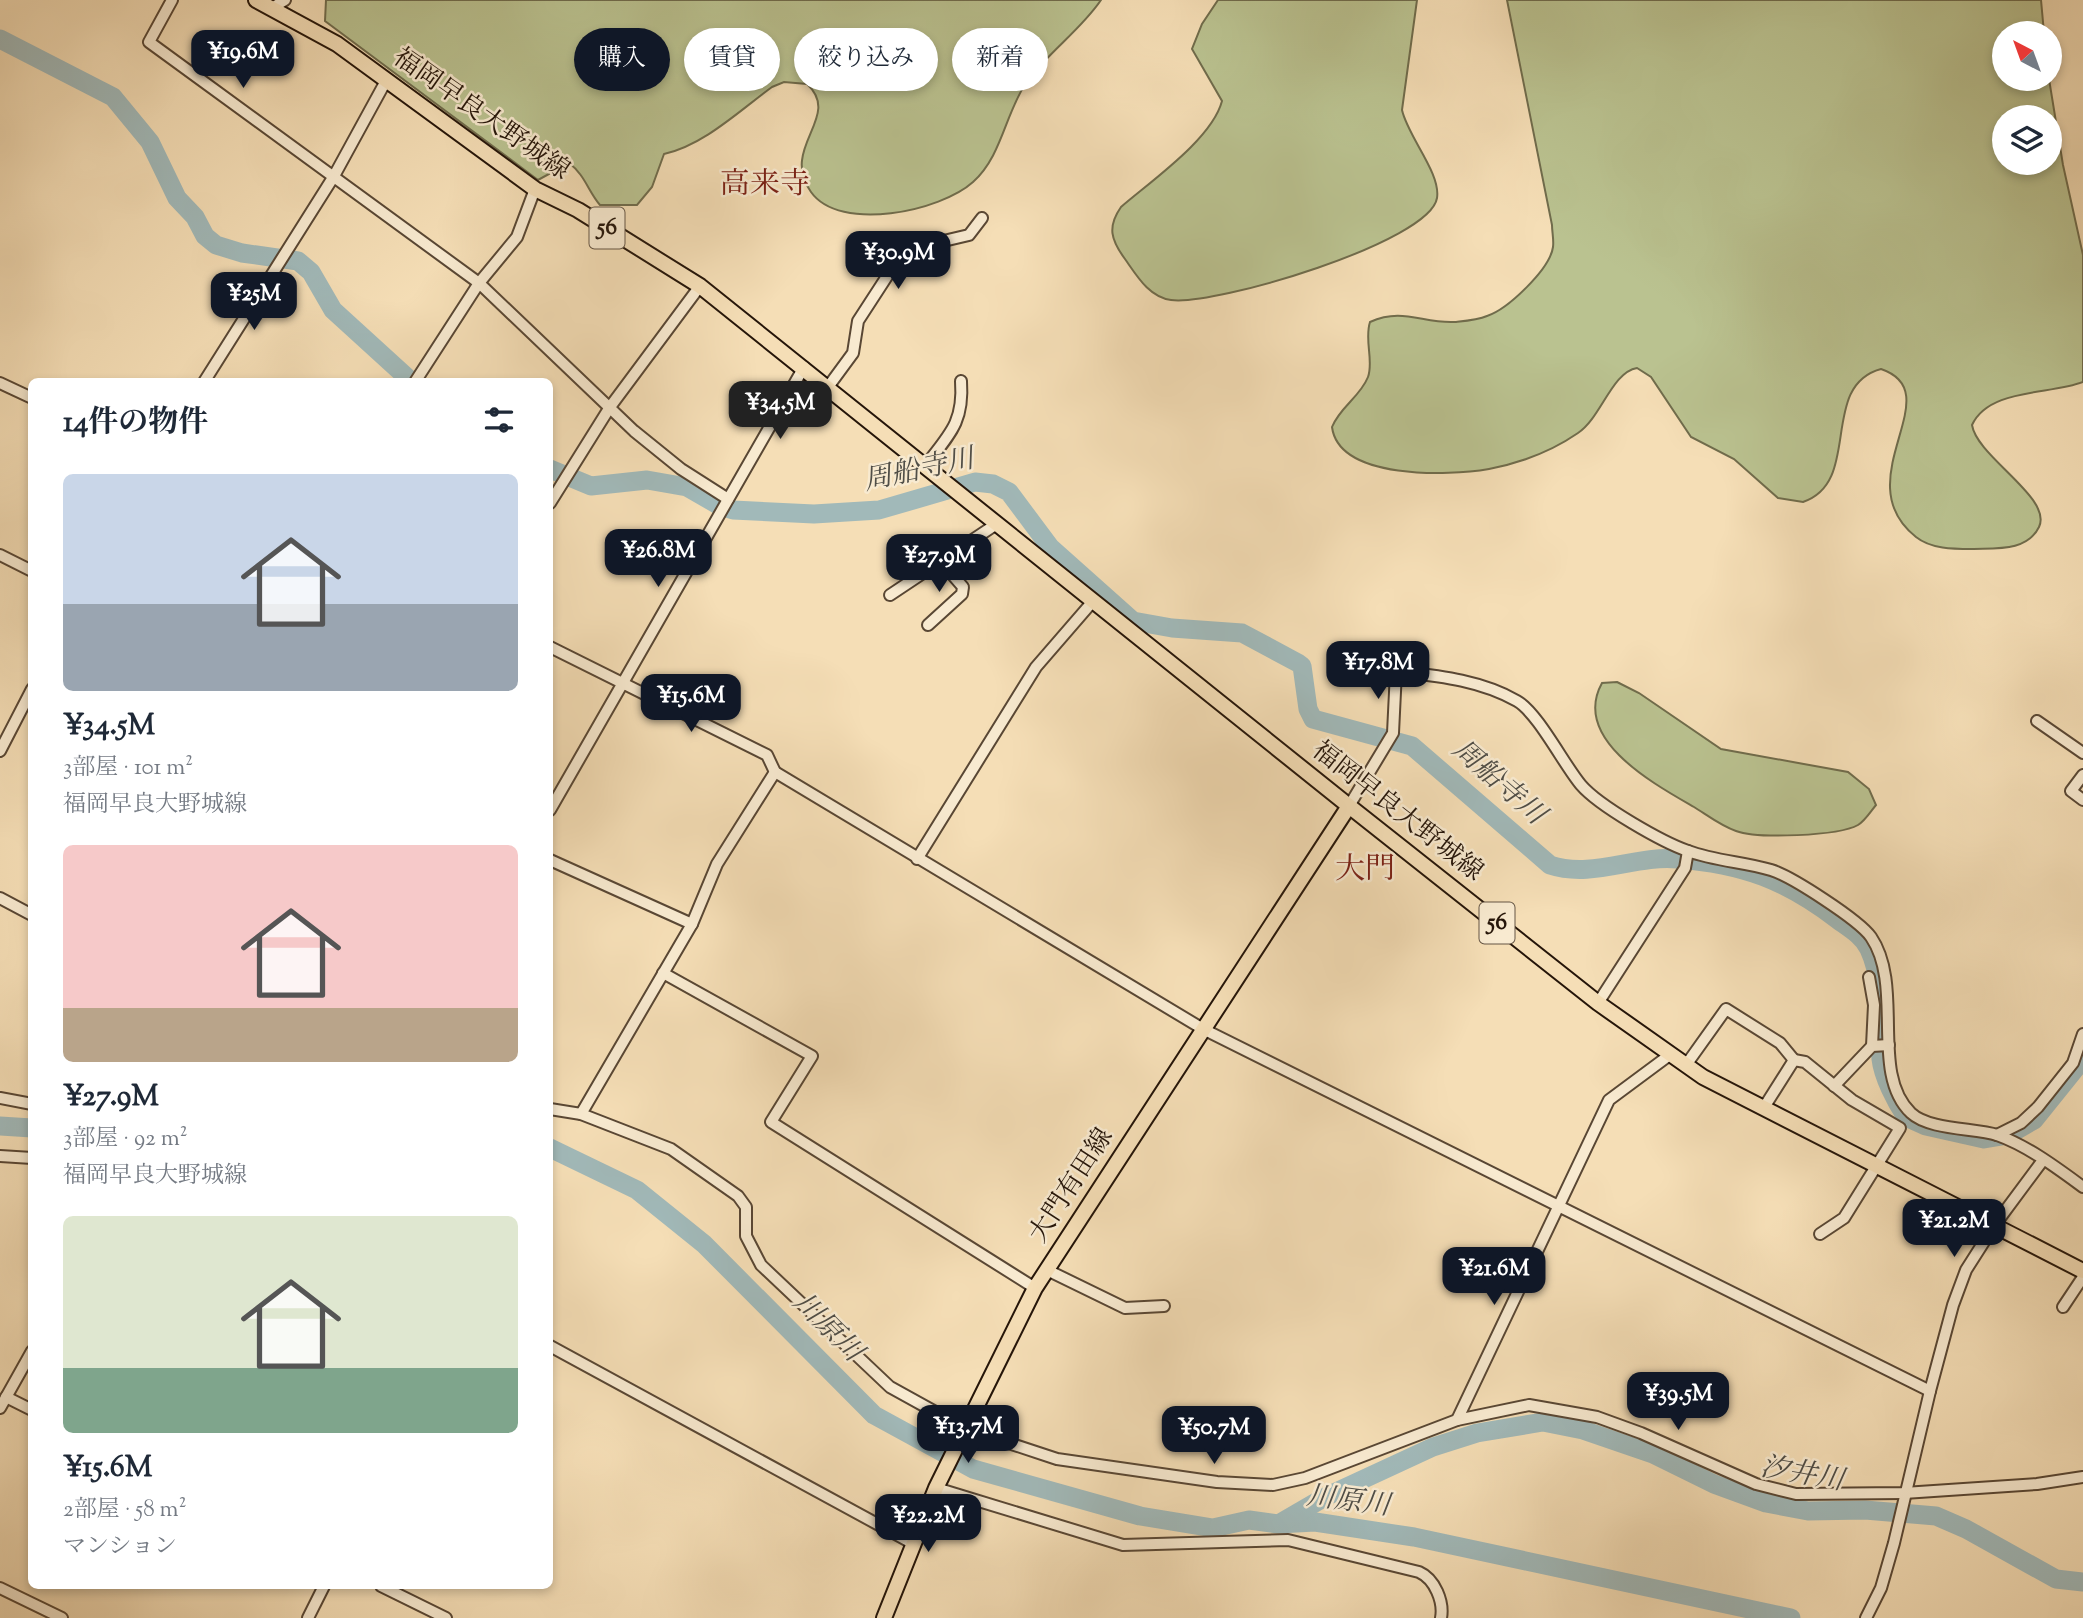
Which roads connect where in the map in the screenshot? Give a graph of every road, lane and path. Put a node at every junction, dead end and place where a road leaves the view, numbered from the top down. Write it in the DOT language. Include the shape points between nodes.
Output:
graph roads {
  1 [pos="172,0"];
  2 [pos="256,0"];
  3 [pos="278,4"];
  4 [pos="387,79"];
  5 [pos="334,176"];
  6 [pos="536,189"];
  7 [pos="982,218"];
  8 [pos="479,283"];
  9 [pos="701,286"];
  10 [pos="803,368"];
  11 [pos="207,378"];
  12 [pos="417,378"];
  13 [pos="961,381"];
  14 [pos="0,383"];
  15 [pos="828,387"];
  16 [pos="28,396"];
  17 [pos="610,407"];
  18 [pos="925,466"];
  19 [pos="553,498"];
  20 [pos="728,499"];
  21 [pos="998,523"];
  22 [pos="0,555"];
  23 [pos="942,563"];
  24 [pos="28,569"];
  25 [pos="890,595"];
  26 [pos="1094,600"];
  27 [pos="928,625"];
  28 [pos="553,648"];
  29 [pos="622,682"];
  30 [pos="28,698"];
  31 [pos="2037,721"];
  32 [pos="0,751"];
  33 [pos="2083,753"];
  34 [pos="775,772"];
  35 [pos="2083,775"];
  36 [pos="2083,800"];
  37 [pos="553,805"];
  38 [pos="1349,806"];
  39 [pos="1688,851"];
  40 [pos="918,859"];
  41 [pos="553,861"];
  42 [pos="0,898"];
  43 [pos="28,913"];
  44 [pos="692,924"];
  45 [pos="663,973"];
  46 [pos="1869,977"];
  47 [pos="1598,1003"];
  48 [pos="1203,1029"];
  49 [pos="2083,1034"];
  50 [pos="2082,1045"];
  51 [pos="1881,1046"];
  52 [pos="1671,1054"];
  53 [pos="1794,1059"];
  54 [pos="1686,1065"];
  55 [pos="1834,1086"];
  56 [pos="0,1097"];
  57 [pos="28,1103"];
  58 [pos="553,1109"];
  59 [pos="1763,1109"];
  60 [pos="581,1114"];
  61 [pos="2002,1138"];
  62 [pos="0,1156"];
  63 [pos="28,1158"];
  64 [pos="2043,1160"];
  65 [pos="1878,1165"];
  66 [pos="2083,1187"];
  67 [pos="1558,1206"];
  68 [pos="1994,1226"];
  69 [pos="1820,1234"];
  70 [pos="1046,1270"];
  71 [pos="2083,1270"];
  72 [pos="2083,1277"];
  73 [pos="1035,1288"];
  74 [pos="1164,1306"];
  75 [pos="2063,1307"];
  76 [pos="553,1348"];
  77 [pos="28,1358"];
  78 [pos="1930,1391"];
  79 [pos="6,1397"];
  80 [pos="0,1408"];
  81 [pos="28,1408"];
  82 [pos="1457,1420"];
  83 [pos="963,1435"];
  84 [pos="2083,1477"];
  85 [pos="936,1489"];
  86 [pos="1904,1493"];
  87 [pos="914,1544"];
  88 [pos="0,1588"];
  89 [pos="322,1589"];
  90 [pos="387,1589"];
  91 [pos="62,1618"];
  92 [pos="308,1618"];
  93 [pos="446,1618"];
  94 [pos="884,1618"];
  95 [pos="1441,1618"];
  96 [pos="1866,1618"];
  1 -- 5 [label="street" via="149,42"];
  2 -- 3 [label="main road, 福岡早良大野城線 / 56"];
  3 -- 4 [label="main road, 福岡早良大野城線 / 56"];
  4 -- 5 [label="street"];
  4 -- 6 [label="main road, 福岡早良大野城線 / 56"];
  5 -- 8 [label="street"];
  5 -- 11 [label="street"];
  6 -- 8 [label="street" via="517,237"];
  6 -- 9 [label="main road, 福岡早良大野城線 / 56"];
  7 -- 15 [label="street" via="969,235 918,247 895,264 859,321 853,353"];
  8 -- 12 [label="street"];
  8 -- 17 [label="street"];
  9 -- 10 [label="main road, 福岡早良大野城線 / 56"];
  9 -- 17 [label="street"];
  10 -- 15 [label="main road, 福岡早良大野城線 / 56"];
  10 -- 20 [label="street"];
  13 -- 18 [label="street" via="963,407 956,427"];
  14 -- 16 [label="street"];
  15 -- 18 [label="main road, 福岡早良大野城線 / 56"];
  17 -- 19 [label="street"];
  17 -- 20 [label="street" via="681,469"];
  18 -- 21 [label="main road, 福岡早良大野城線 / 56"];
  20 -- 29 [label="street"];
  21 -- 23 [label="street"];
  21 -- 26 [label="main road, 福岡早良大野城線 / 56"];
  22 -- 24 [label="street"];
  23 -- 25 [label="street"];
  23 -- 27 [label="street" via="964,587"];
  26 -- 38 [label="main road, 福岡早良大野城線 / 56"];
  26 -- 40 [label="street" via="1036,667"];
  28 -- 29 [label="street"];
  29 -- 34 [label="street" via="767,755"];
  29 -- 37 [label="street"];
  30 -- 32 [label="street"];
  31 -- 33 [label="street"];
  34 -- 40 [label="street"];
  34 -- 44 [label="street" via="717,864"];
  35 -- 36 [label="street" via="2071,791"];
  38 -- 39 [label="street" via="1393,733 1395,671 1458,678 1520,702 1582,787"];
  38 -- 47 [label="main road, 福岡早良大野城線 / 56"];
  38 -- 48 [label="main road, 大門有田線"];
  39 -- 47 [label="street" via="1685,868"];
  39 -- 51 [label="street" via="1773,870 1856,922 1880,952 1888,980"];
  40 -- 48 [label="street"];
  41 -- 44 [label="street"];
  42 -- 43 [label="street"];
  44 -- 45 [label="street"];
  45 -- 60 [label="street"];
  45 -- 73 [label="street" via="812,1056 771,1122"];
  46 -- 51 [label="street"];
  47 -- 52 [label="main road, 福岡早良大野城線 / 56"];
  48 -- 67 [label="street"];
  48 -- 70 [label="main road, 大門有田線"];
  49 -- 50 [label="street"];
  50 -- 61 [label="street" via="2038,1107"];
  51 -- 55 [label="street"];
  51 -- 61 [label="street" via="1912,1115"];
  52 -- 54 [label="main road, 福岡早良大野城線 / 56"];
  52 -- 67 [label="street" via="1609,1100"];
  53 -- 54 [label="street" via="1780,1043 1726,1009"];
  53 -- 55 [label="street" via="1805,1062"];
  53 -- 59 [label="street"];
  54 -- 59 [label="main road, 福岡早良大野城線 / 56"];
  55 -- 65 [label="street" via="1900,1128"];
  56 -- 57 [label="street"];
  58 -- 60 [label="street"];
  59 -- 65 [label="main road, 福岡早良大野城線 / 56"];
  60 -- 83 [label="street" via="671,1149 738,1196 746,1207 746,1236 761,1265 890,1387"];
  61 -- 64 [label="street"];
  62 -- 63 [label="street"];
  64 -- 66 [label="street"];
  64 -- 68 [label="street"];
  65 -- 68 [label="main road, 福岡早良大野城線 / 56"];
  65 -- 69 [label="street" via="1844,1217"];
  67 -- 78 [label="street"];
  67 -- 82 [label="street"];
  68 -- 71 [label="main road, 福岡早良大野城線 / 56"];
  68 -- 78 [label="street" via="1966,1270"];
  70 -- 73 [label="main road, 大門有田線"];
  70 -- 74 [label="street" via="1125,1308"];
  72 -- 75 [label="street"];
  73 -- 83 [label="main road, 大門有田線"];
  76 -- 87 [label="street"];
  77 -- 79 [label="street"];
  78 -- 86 [label="street"];
  79 -- 80 [label="street"];
  79 -- 81 [label="street"];
  82 -- 83 [label="street" via="1305,1478 1273,1485 1217,1482 1057,1459"];
  82 -- 86 [label="street" via="1529,1405 1555,1408 1641,1433 1693,1458 1796,1494"];
  83 -- 85 [label="main road, 大門有田線"];
  84 -- 86 [label="street"];
  85 -- 87 [label="main road, 大門有田線"];
  85 -- 95 [label="street" via="1123,1545 1288,1540 1406,1569 1427,1576 1438,1594"];
  86 -- 96 [label="street" via="1894,1543"];
  87 -- 94 [label="main road, 大門有田線"];
  88 -- 91 [label="street"];
  89 -- 92 [label="street"];
  90 -- 93 [label="street"];
}
